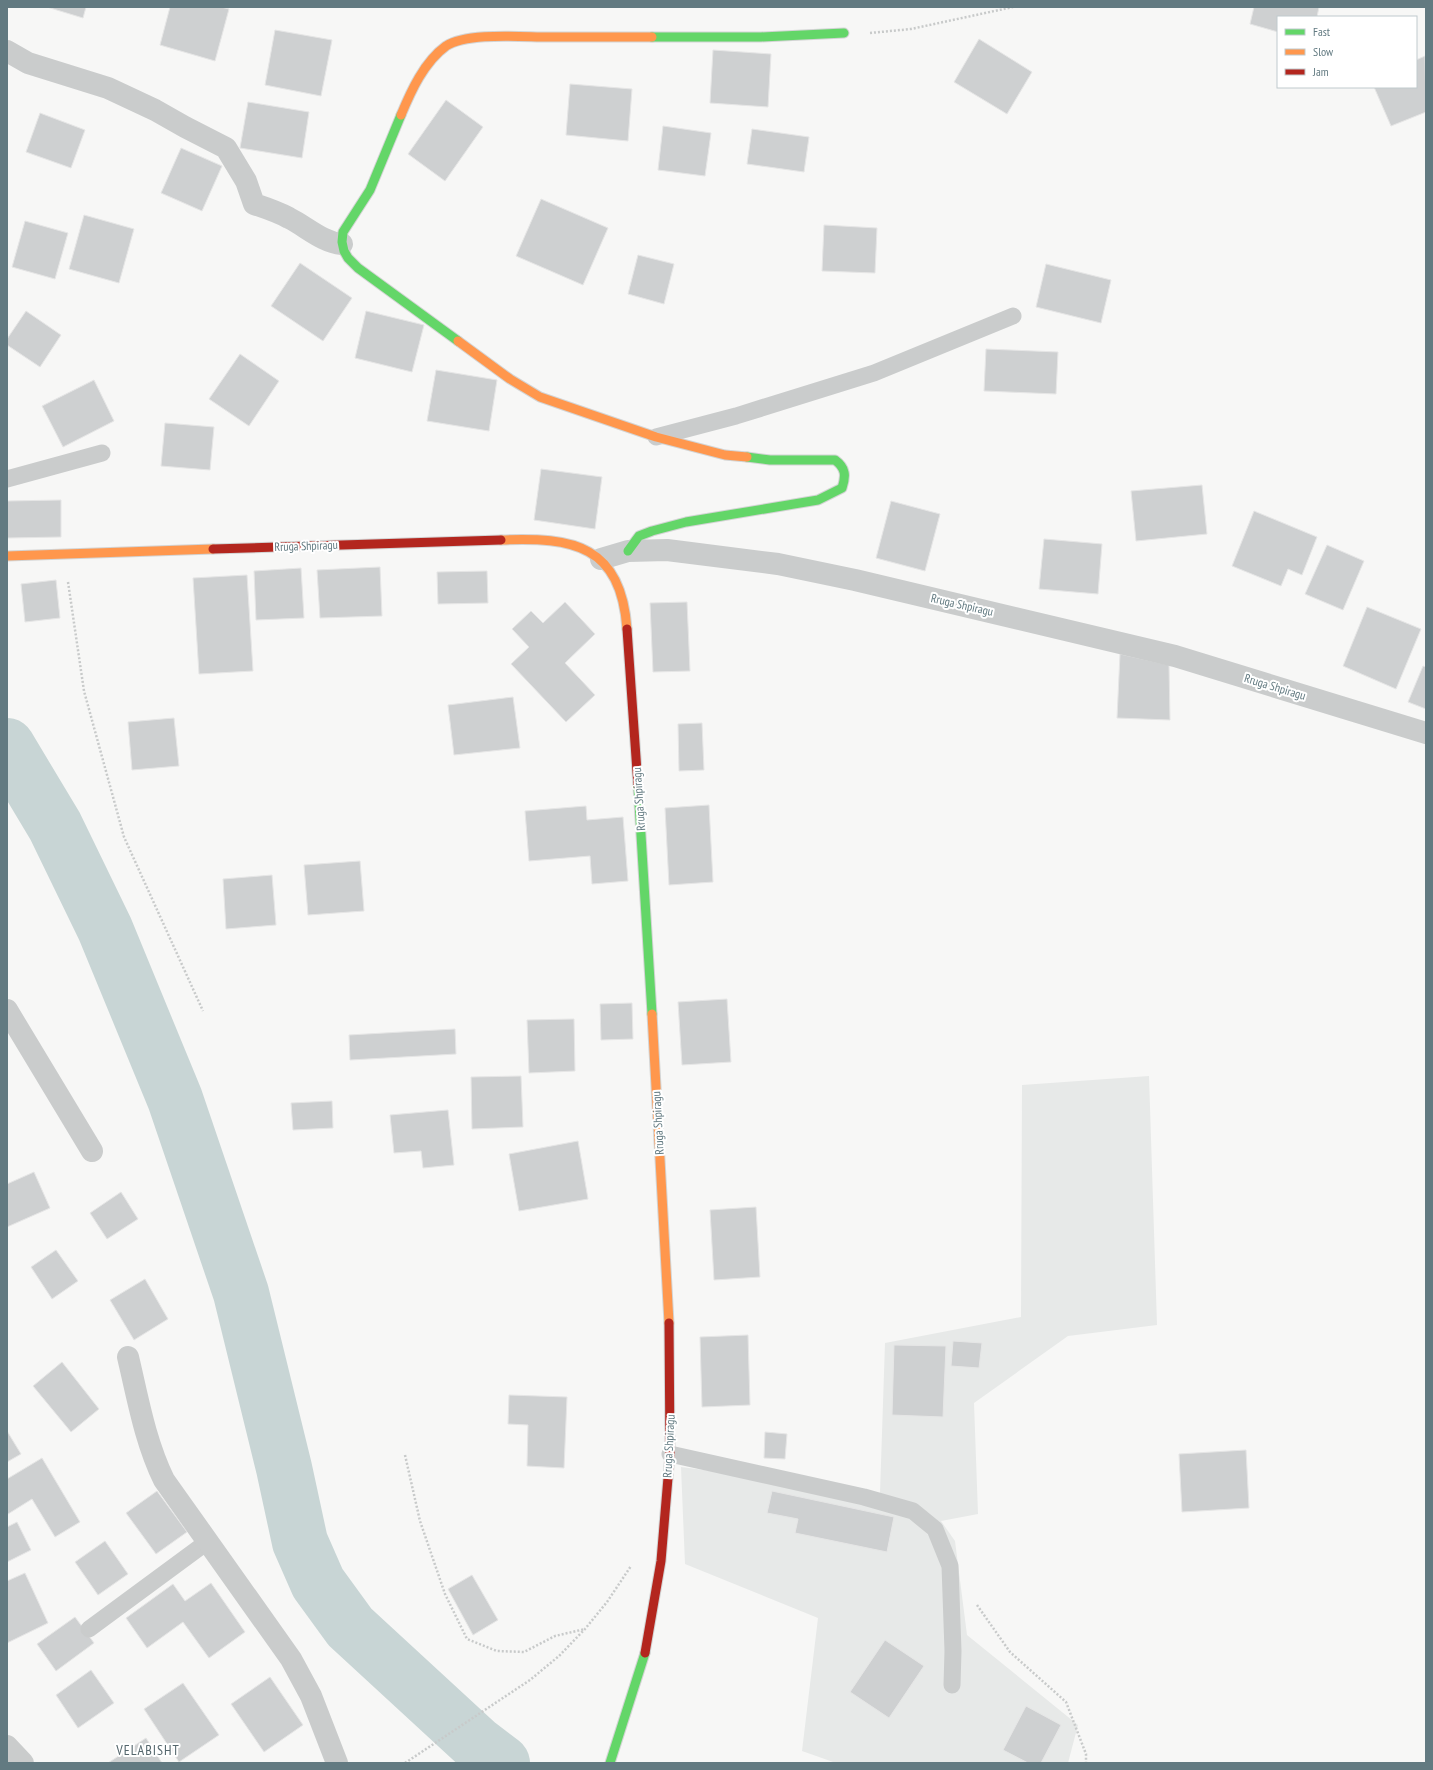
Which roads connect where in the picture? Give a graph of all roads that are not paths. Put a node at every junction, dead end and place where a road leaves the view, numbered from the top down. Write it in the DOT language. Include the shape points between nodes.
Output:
graph roads {
  1 [pos="844,33"];
  2 [pos="7,51"];
  3 [pos="342,244"];
  4 [pos="1013,316"];
  5 [pos="656,437"];
  6 [pos="102,453"];
  7 [pos="7,479"];
  8 [pos="628,551"];
  9 [pos="7,556"];
  10 [pos="601,559"];
  11 [pos="1426,733"];
  12 [pos="7,1010"];
  13 [pos="92,1151"];
  14 [pos="128,1357"];
  15 [pos="670,1454"];
  16 [pos="207,1542"];
  17 [pos="89,1629"];
  18 [pos="952,1685"];
  19 [pos="7,1746"];
  20 [pos="23,1763"];
  21 [pos="337,1763"];
  22 [pos="610,1763"];
  1 -- 3 [label="street" via="761,37 487,37 456,41 434,57 421,75 393,131 365,202 346,225"];
  2 -- 3 [label="street" via="28,63 108,88 226,148 246,181 254,204 289,218 330,242"];
  3 -- 5 [label="street" via="344,253 350,261 369,278 523,387 557,404"];
  4 -- 5 [label="lane" via="874,373 736,416"];
  5 -- 8 [label="street" via="745,458 835,460 845,471 844,481 842,488 818,500 686,522 652,531 639,536"];
  6 -- 7 [label="lane"];
  8 -- 10 [label="street, Rruga Shpiragu"];
  8 -- 11 [label="street, Rruga Shpiragu" via="667,550 739,558 855,580 1175,656"];
  9 -- 10 [label="street, Rruga Shpiragu" via="525,539 571,544 589,550"];
  10 -- 15 [label="street, Rruga Shpiragu" via="620,588 626,613 670,1346"];
  12 -- 13 [label="street"];
  14 -- 16 [label="street" via="155,1462 164,1480"];
  15 -- 18 [label="lane" via="864,1497 913,1511 935,1530 950,1566"];
  15 -- 22 [label="street, Rruga Shpiragu" via="662,1561 647,1647"];
  16 -- 17 [label="lane"];
  16 -- 21 [label="street" via="291,1659 311,1696"];
  19 -- 20 [label="street"];
}
